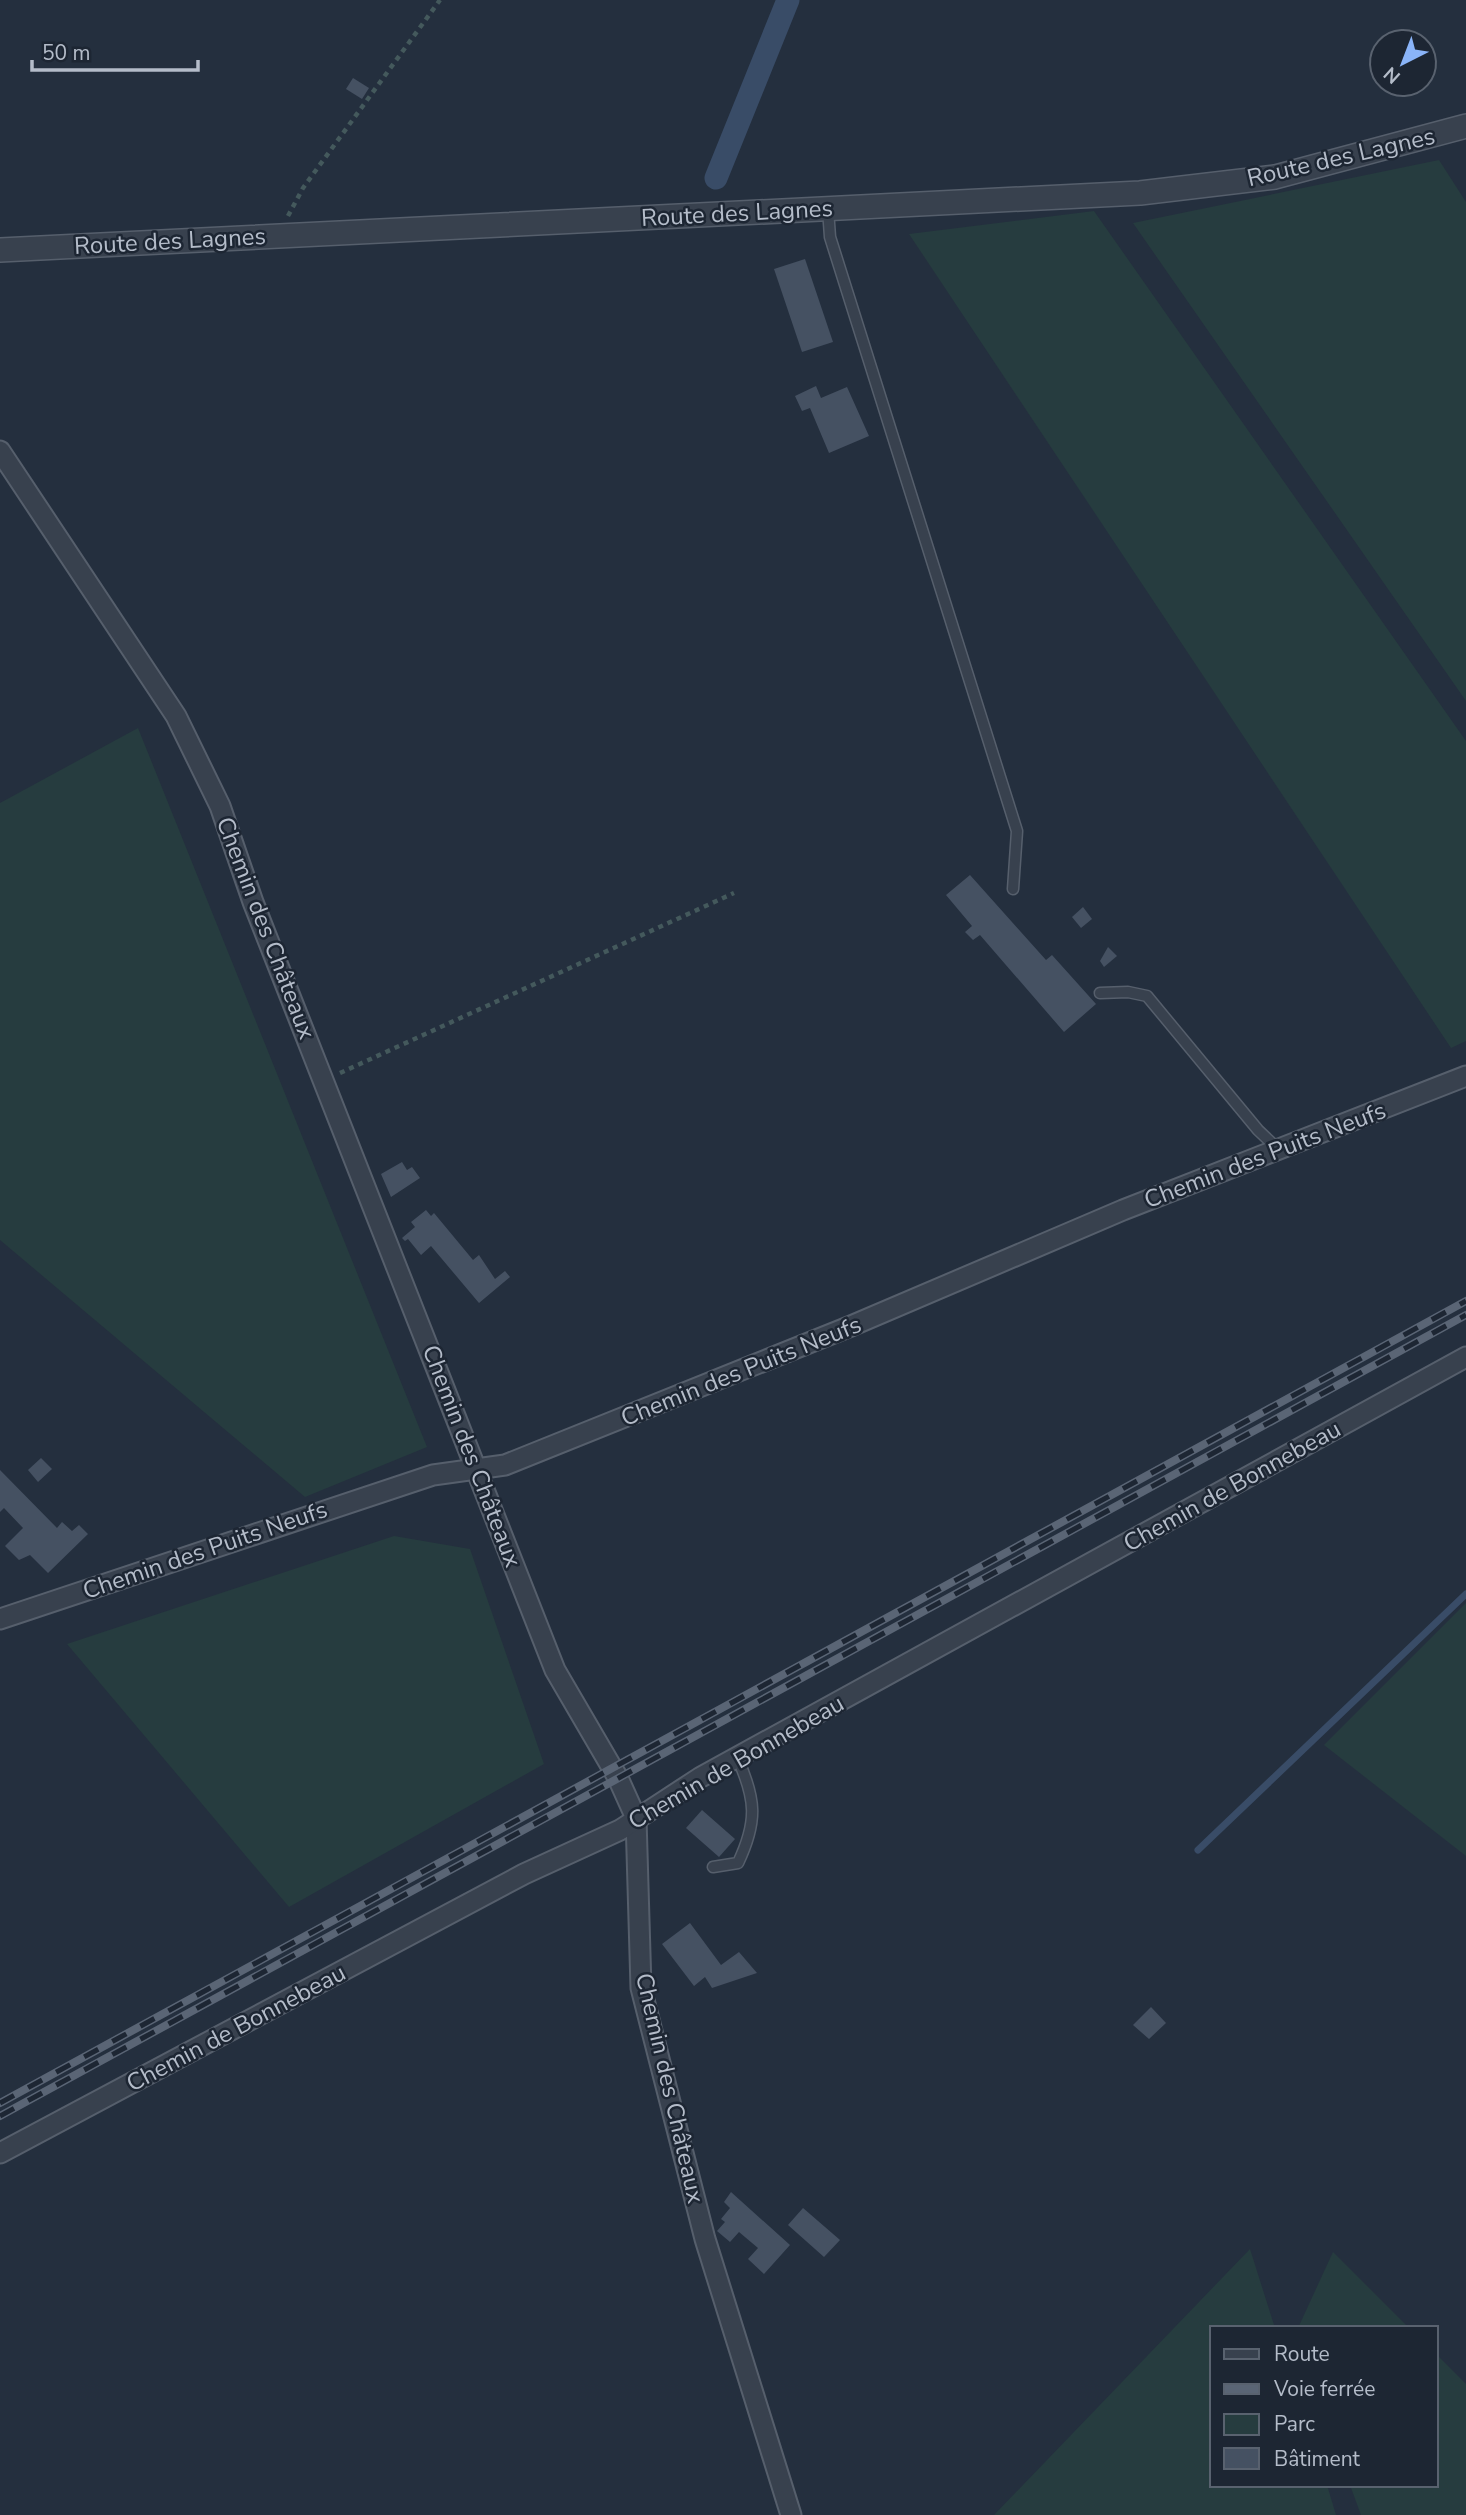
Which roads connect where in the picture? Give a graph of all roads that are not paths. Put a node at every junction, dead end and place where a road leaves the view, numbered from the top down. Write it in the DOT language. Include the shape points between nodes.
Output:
graph roads {
  1 [pos="1466,126"];
  2 [pos="828,209"];
  3 [pos="0,250"];
  4 [pos="0,451"];
  5 [pos="1013,890"];
  6 [pos="1100,993"];
  7 [pos="1466,1076"];
  8 [pos="1278,1149"];
  9 [pos="1466,1357"];
  10 [pos="476,1469"];
  11 [pos="0,1619"];
  12 [pos="737,1757"];
  13 [pos="636,1818"];
  14 [pos="713,1867"];
  15 [pos="0,2153"];
  16 [pos="791,2515"];
  1 -- 2 [label="street, Route des Lagnes" via="1275,177 1140,193"];
  2 -- 3 [label="street, Route des Lagnes"];
  2 -- 5 [label="lane" via="830,237 1017,831"];
  4 -- 10 [label="street, Chemin des Châteaux" via="176,716 220,806 253,902"];
  6 -- 8 [label="lane" via="1147,996"];
  7 -- 8 [label="street, Chemin des Puits Neufs"];
  8 -- 10 [label="street, Chemin des Puits Neufs" via="629,1416 505,1465"];
  9 -- 12 [label="street, Chemin de Bonnebeau"];
  10 -- 11 [label="street, Chemin des Puits Neufs" via="433,1475"];
  10 -- 13 [label="street, Chemin des Châteaux" via="555,1670"];
  12 -- 13 [label="street, Chemin de Bonnebeau"];
  12 -- 14 [label="lane" via="751,1789 751,1836 738,1863"];
  13 -- 15 [label="street, Chemin de Bonnebeau"];
  13 -- 16 [label="street, Chemin des Châteaux" via="641,1989 705,2239"];
}
